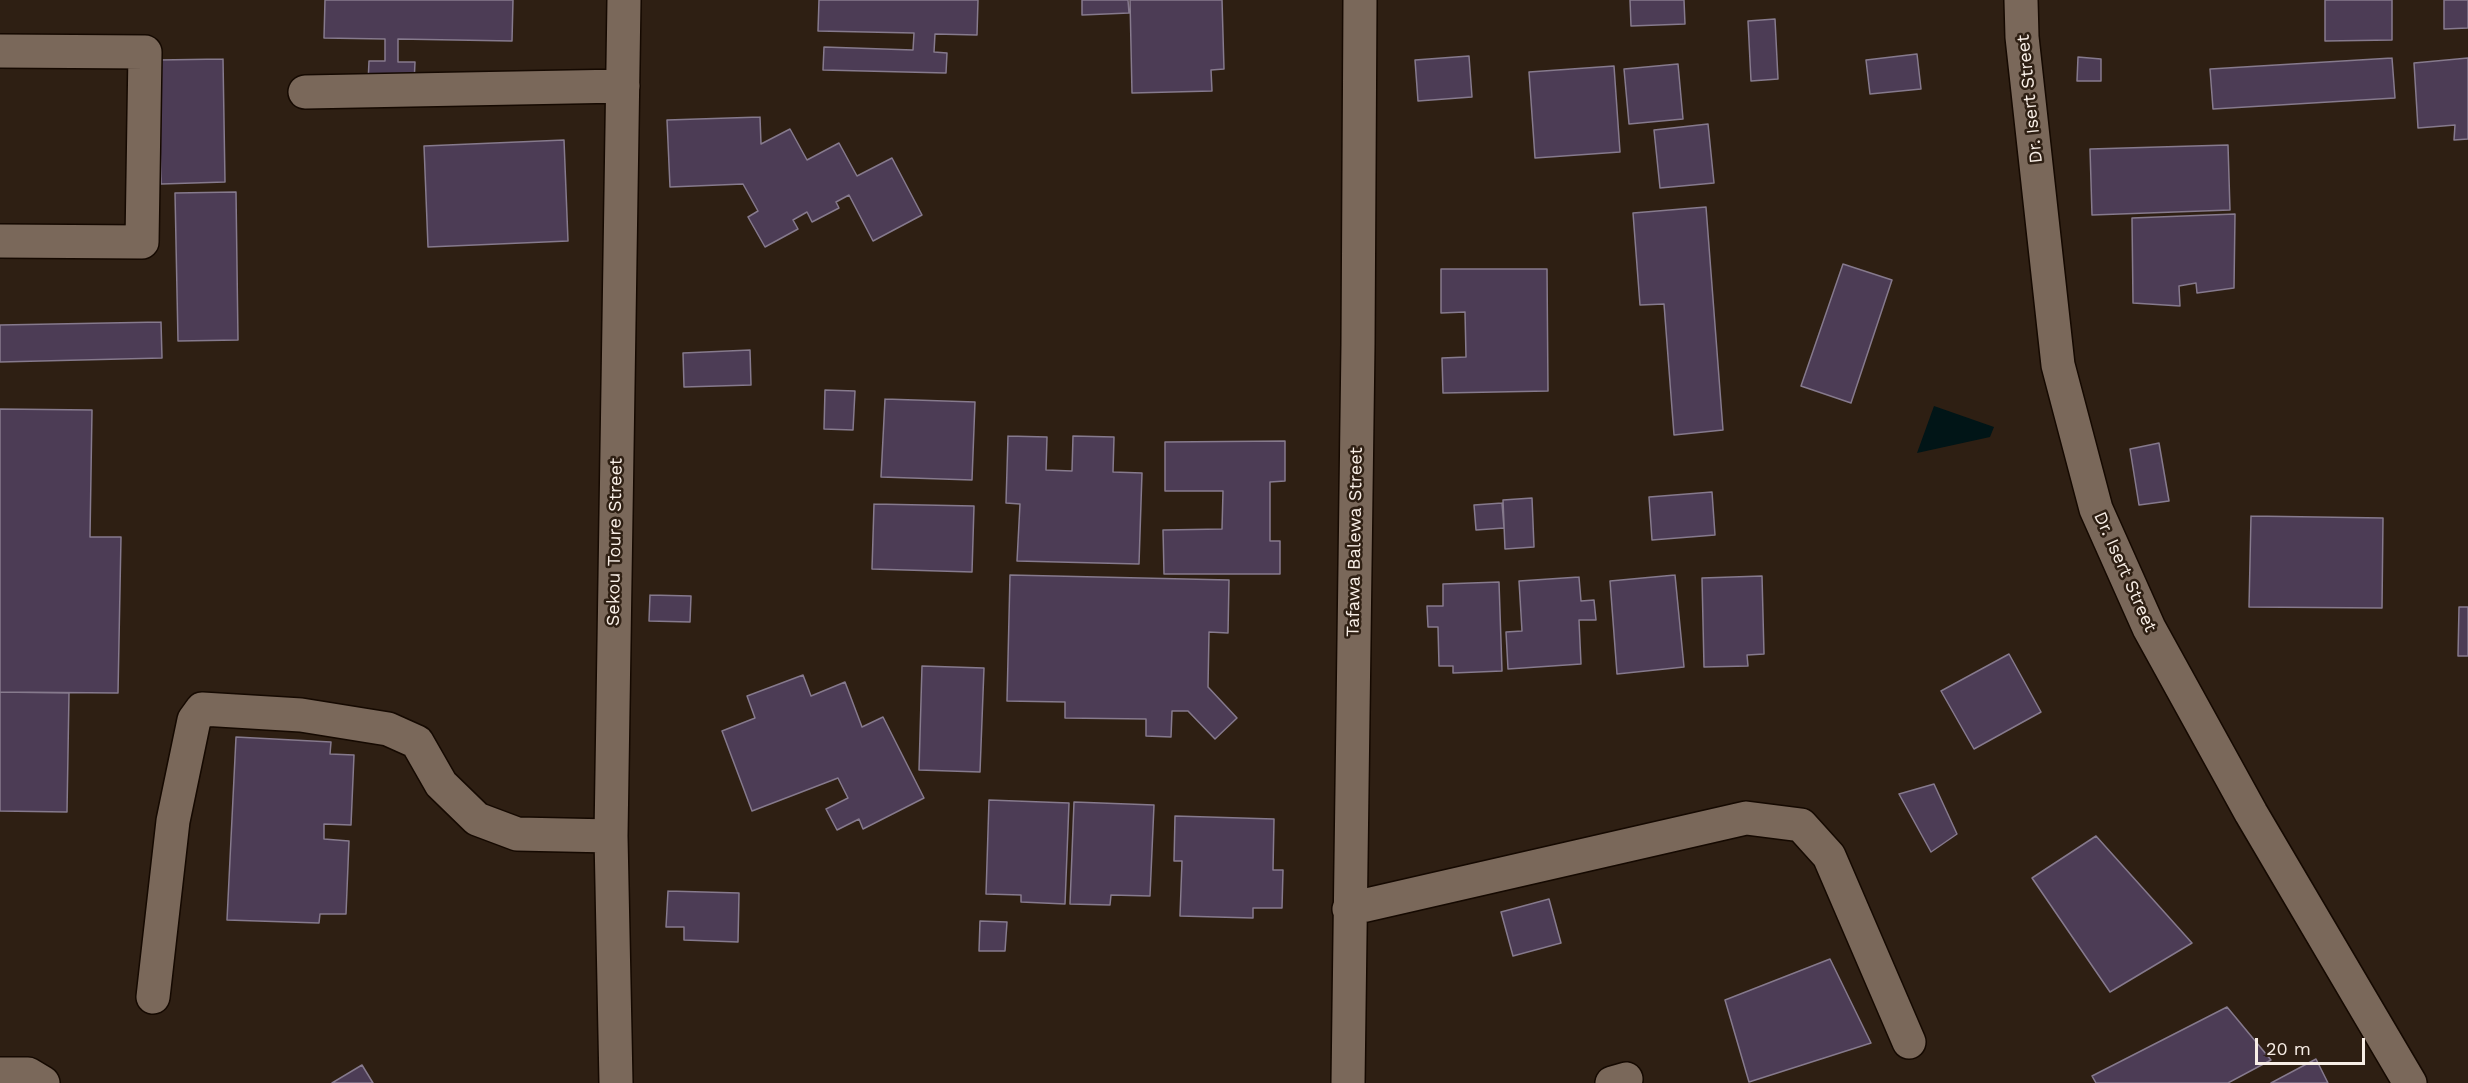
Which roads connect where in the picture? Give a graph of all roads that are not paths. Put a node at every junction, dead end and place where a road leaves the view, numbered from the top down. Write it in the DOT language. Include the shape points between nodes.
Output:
graph roads {
  1 [pos="624,0"];
  2 [pos="1360,0"];
  3 [pos="2021,0"];
  4 [pos="0,51"];
  5 [pos="623,86"];
  6 [pos="305,93"];
  7 [pos="0,241"];
  8 [pos="611,836"];
  9 [pos="1349,909"];
  10 [pos="153,998"];
  11 [pos="1909,1042"];
  12 [pos="0,1074"];
  13 [pos="43,1083"];
  14 [pos="616,1083"];
  15 [pos="1348,1083"];
  16 [pos="2410,1083"];
  1 -- 5 [label="street, Sekou Toure Street"];
  2 -- 9 [label="street, Tafawa Balewa Street"];
  3 -- 16 [label="street, Dr. Isert Street" via="2058,365 2096,509 2149,628 2228,772"];
  4 -- 7 [label="street" via="145,52 142,242"];
  5 -- 6 [label="street"];
  5 -- 8 [label="street, Sekou Toure Street"];
  8 -- 10 [label="street" via="518,834 477,819 441,784 417,742 388,729 301,715 202,709 194,720 173,821"];
  8 -- 14 [label="street, Sekou Toure Street"];
  9 -- 11 [label="street" via="1746,818 1801,825 1829,856"];
  9 -- 15 [label="street, Tafawa Balewa Street"];
  12 -- 13 [label="street" via="28,1074"];
}
